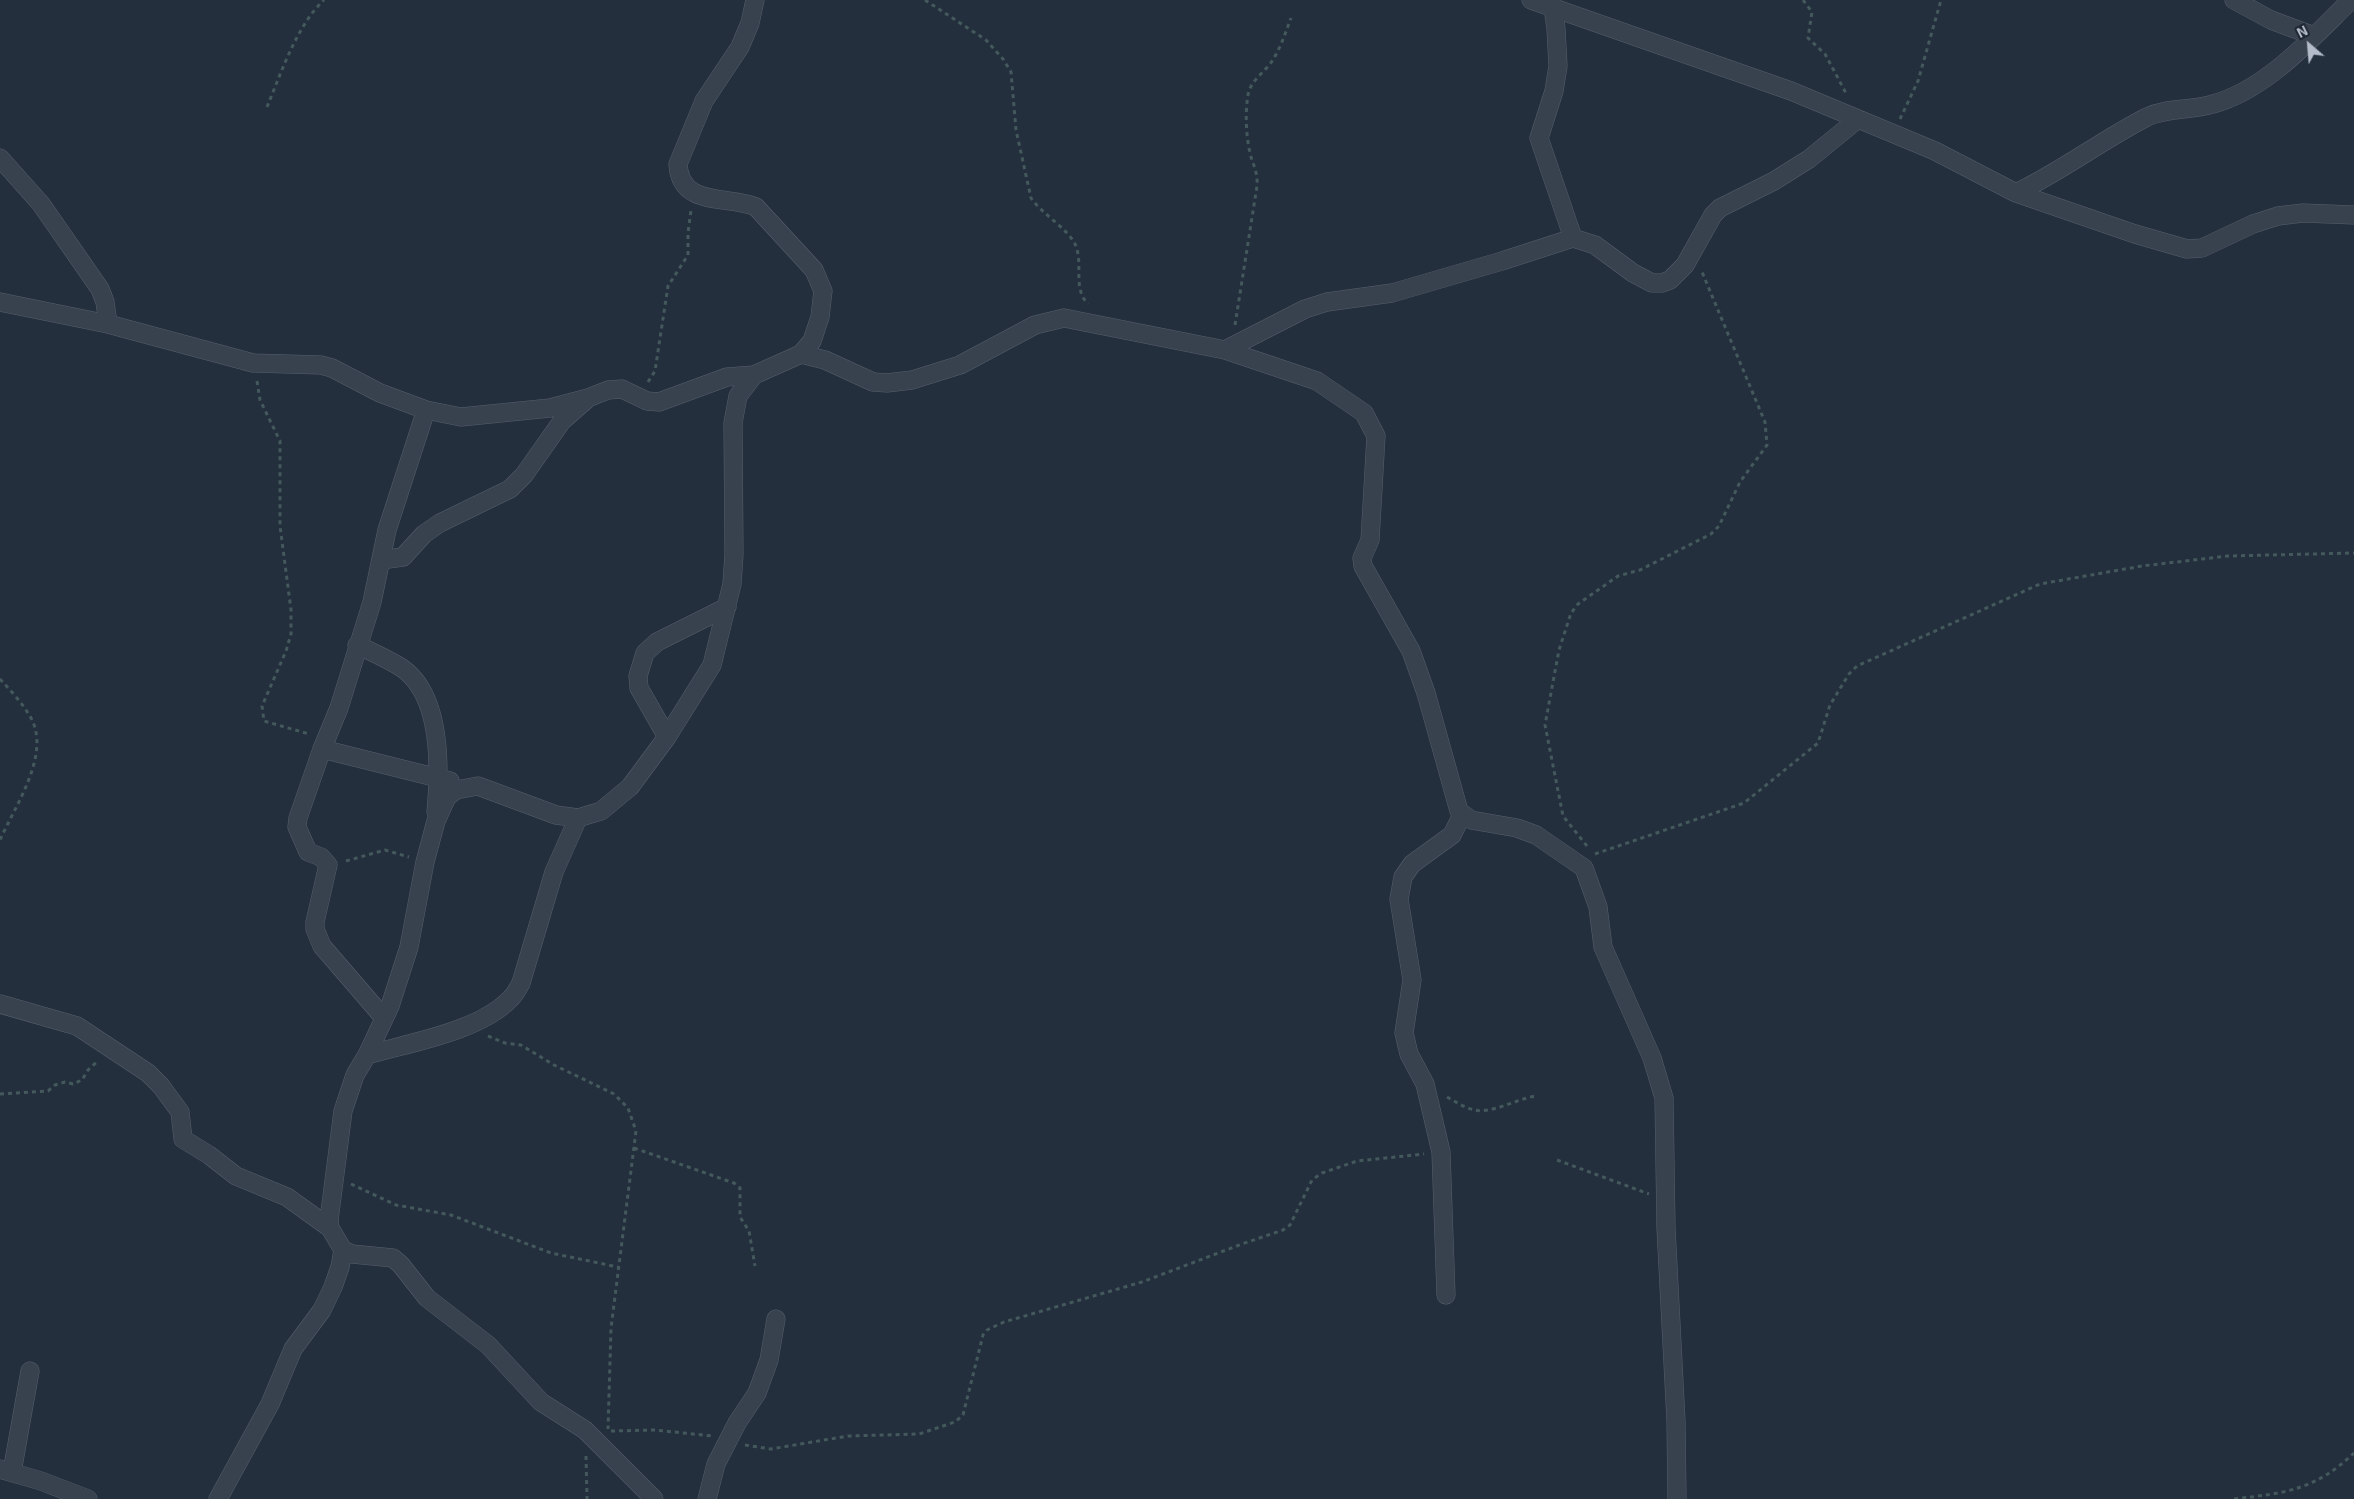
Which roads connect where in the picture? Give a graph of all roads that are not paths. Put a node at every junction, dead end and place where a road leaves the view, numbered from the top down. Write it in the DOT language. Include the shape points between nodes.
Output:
graph roads {
  1 [pos="755,0"];
  2 [pos="1532,0"];
  3 [pos="2234,0"];
  4 [pos="2351,0"];
  5 [pos="1553,6"];
  6 [pos="2314,36"];
  7 [pos="1858,119"];
  8 [pos="0,158"];
  9 [pos="2016,193"];
  10 [pos="2354,215"];
  11 [pos="1573,238"];
  12 [pos="0,302"];
  13 [pos="108,324"];
  14 [pos="1229,348"];
  15 [pos="801,354"];
  16 [pos="754,375"];
  17 [pos="588,398"];
  18 [pos="426,410"];
  19 [pos="381,560"];
  20 [pos="727,606"];
  21 [pos="357,645"];
  22 [pos="667,737"];
  23 [pos="324,745"];
  24 [pos="440,777"];
  25 [pos="469,786"];
  26 [pos="1462,815"];
  27 [pos="578,818"];
  28 [pos="436,821"];
  29 [pos="0,1004"];
  30 [pos="384,1018"];
  31 [pos="367,1055"];
  32 [pos="330,1228"];
  33 [pos="343,1250"];
  34 [pos="1446,1296"];
  35 [pos="776,1319"];
  36 [pos="30,1371"];
  37 [pos="6,1471"];
  38 [pos="88,1499"];
  39 [pos="218,1499"];
  40 [pos="654,1499"];
  41 [pos="707,1499"];
  42 [pos="1677,1499"];
  1 -- 15 [label="street" via="740,47 704,101 678,164 681,180 687,188 708,200 745,202 756,207 814,270 823,291 820,317 812,341"];
  2 -- 5 [label="street"];
  3 -- 6 [label="street" via="2271,20"];
  4 -- 6 [label="street"];
  5 -- 7 [label="street" via="1791,91"];
  5 -- 11 [label="street" via="1558,66 1554,91 1539,138"];
  6 -- 9 [label="street" via="2262,81 2236,96 2213,104 2149,116 2049,177"];
  7 -- 9 [label="street" via="1935,152"];
  7 -- 11 [label="street" via="1809,159 1720,208 1685,265 1670,280 1652,283 1595,245"];
  8 -- 13 [label="street" via="41,204 100,289 106,302"];
  9 -- 10 [label="street" via="2187,249 2202,248 2278,216 2303,213"];
  11 -- 14 [label="street" via="1392,293 1327,302 1305,309"];
  12 -- 13 [label="street"];
  13 -- 18 [label="street" via="253,364 321,365"];
  14 -- 15 [label="street" via="1064,318 1035,325 960,365 912,380 873,382 825,360"];
  14 -- 26 [label="street" via="1317,380 1364,413 1372,425 1376,436 1370,540 1362,558 1363,566 1411,651"];
  15 -- 16 [label="street"];
  16 -- 17 [label="street" via="727,377 659,402 622,389 608,390"];
  16 -- 20 [label="street" via="738,396 732,423 734,554"];
  17 -- 18 [label="street" via="550,408 501,414 460,417"];
  17 -- 19 [label="street" via="562,421 524,475 510,489 440,523 424,534 403,557"];
  18 -- 19 [label="street" via="387,530"];
  19 -- 21 [label="street" via="372,602"];
  20 -- 22 [label="street" via="712,665"];
  20 -- 22 [label="street" via="657,642 645,653 638,676 639,688"];
  21 -- 23 [label="street" via="339,708"];
  21 -- 24 [label="street" via="402,668 417,683 434,728"];
  22 -- 27 [label="street" via="630,787 601,811"];
  23 -- 24 [label="street"];
  23 -- 30 [label="street" via="297,827 308,852 328,865 315,929 322,946"];
  24 -- 25 [label="street"];
  24 -- 28 [label="street"];
  25 -- 27 [label="street" via="486,788 556,815"];
  25 -- 28 [label="street" via="456,790 447,798"];
  26 -- 34 [label="street" via="1452,835 1412,864 1404,877 1399,899 1412,980 1404,1033 1409,1054 1425,1084 1441,1152"];
  26 -- 42 [label="street" via="1536,835 1584,868 1598,907 1603,947 1652,1058 1664,1098"];
  27 -- 31 [label="street" via="554,872 521,983 511,999 498,1010 467,1026"];
  28 -- 30 [label="street" via="409,947"];
  29 -- 32 [label="street" via="77,1026 148,1073 180,1112 183,1139 209,1154 236,1176 287,1197"];
  30 -- 31 [label="street"];
  31 -- 32 [label="street" via="355,1075 343,1110"];
  32 -- 33 [label="street"];
  33 -- 39 [label="street" via="340,1267 322,1310 293,1349 270,1404"];
  33 -- 40 [label="street" via="392,1258 398,1262 422,1293 488,1345 541,1402 585,1430"];
  35 -- 41 [label="street" via="769,1360 757,1393 716,1464"];
  36 -- 37 [label="street"];
  37 -- 38 [label="street"];
}
